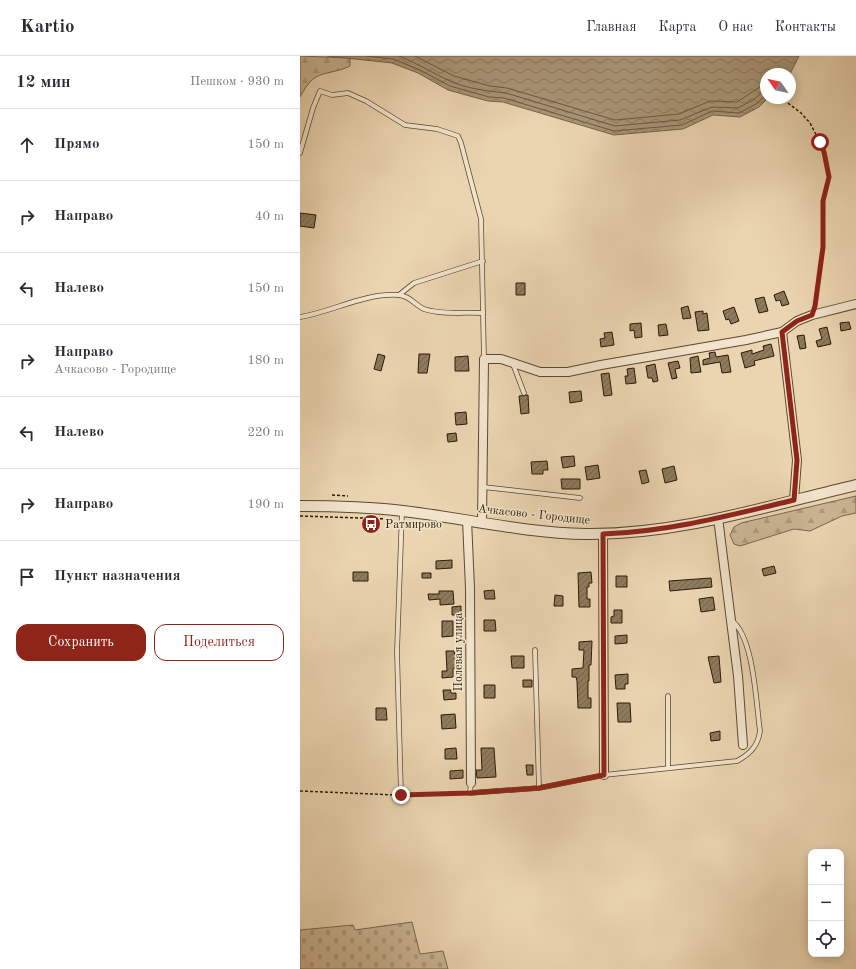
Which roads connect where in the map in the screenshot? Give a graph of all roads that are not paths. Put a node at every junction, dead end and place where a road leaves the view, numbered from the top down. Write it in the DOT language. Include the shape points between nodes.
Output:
graph roads {
  1 [pos="300,153"];
  2 [pos="483,261"];
  3 [pos="399,295"];
  4 [pos="856,304"];
  5 [pos="482,313"];
  6 [pos="300,317"];
  7 [pos="782,332"];
  8 [pos="484,359"];
  9 [pos="513,364"];
  10 [pos="524,393"];
  11 [pos="856,486"];
  12 [pos="483,487"];
  13 [pos="580,498"];
  14 [pos="794,500"];
  15 [pos="300,506"];
  16 [pos="402,511"];
  17 [pos="718,518"];
  18 [pos="467,520"];
  19 [pos="482,522"];
  20 [pos="603,534"];
  21 [pos="731,620"];
  22 [pos="535,650"];
  23 [pos="668,696"];
  24 [pos="743,745"];
  25 [pos="668,768"];
  26 [pos="604,775"];
  27 [pos="471,783"];
  28 [pos="539,788"];
  29 [pos="401,795"];
  1 -- 2 [label="lane" via="313,108 320,92 323,91 332,95 348,93 366,101 405,126 437,129 458,136 481,219"];
  2 -- 3 [label="lane" via="414,283"];
  2 -- 5 [label="lane"];
  3 -- 5 [label="lane" via="434,312"];
  3 -- 6 [label="lane" via="377,297 316,315"];
  4 -- 7 [label="street" via="812,315 797,321"];
  5 -- 8 [label="lane"];
  7 -- 9 [label="street" via="568,372 540,372"];
  7 -- 14 [label="street" via="797,460"];
  8 -- 9 [label="street" via="501,359"];
  8 -- 12 [label="street"];
  9 -- 10 [label="lane"];
  11 -- 14 [label="street, Ачкасово - Городище"];
  12 -- 13 [label="lane"];
  12 -- 19 [label="street"];
  14 -- 17 [label="street, Ачкасово - Городище"];
  15 -- 16 [label="street, Ачкасово - Городище"];
  16 -- 18 [label="street, Ачкасово - Городище"];
  16 -- 29 [label="lane" via="396,652"];
  17 -- 20 [label="street, Ачкасово - Городище" via="655,530"];
  17 -- 21 [label="street"];
  18 -- 19 [label="street, Ачкасово - Городище"];
  18 -- 27 [label="street, Полевая улица"];
  19 -- 20 [label="street, Ачкасово - Городище" via="564,533"];
  20 -- 26 [label="street"];
  21 -- 24 [label="street"];
  21 -- 25 [label="lane" via="740,628 749,652 760,731 759,740 747,756 737,761"];
  22 -- 28 [label="lane"];
  23 -- 25 [label="lane"];
  25 -- 26 [label="lane"];
  26 -- 28 [label="lane"];
  27 -- 28 [label="lane" via="470,793"];
}
